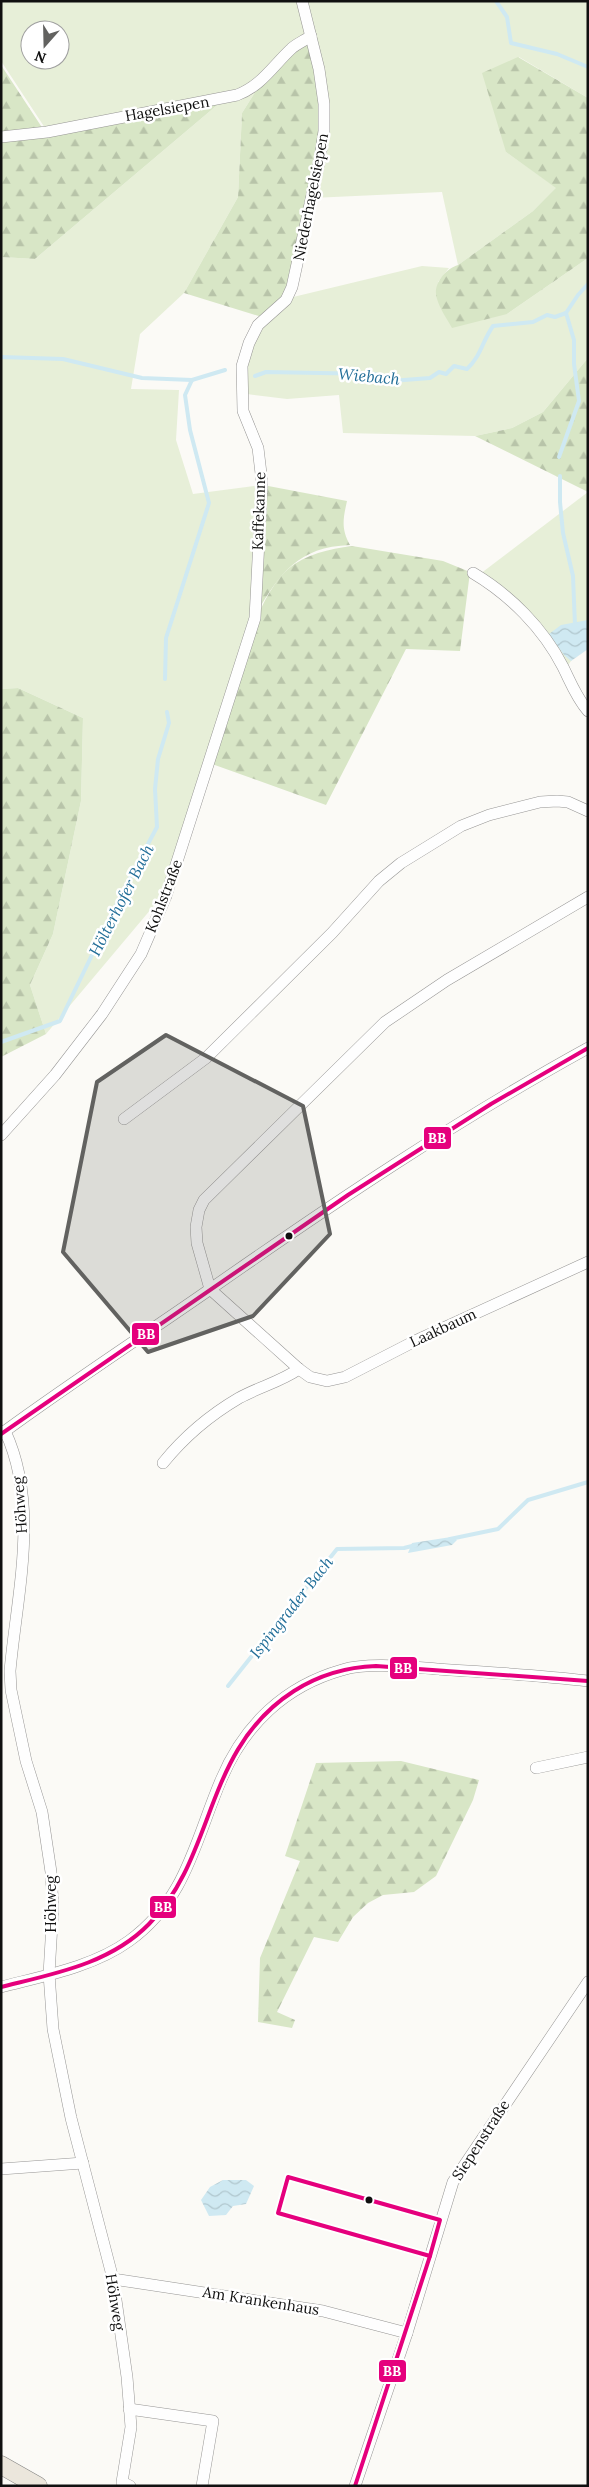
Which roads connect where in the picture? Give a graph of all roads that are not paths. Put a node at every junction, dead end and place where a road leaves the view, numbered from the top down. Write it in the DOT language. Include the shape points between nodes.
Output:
graph roads {
  1 [pos="302,1"];
  2 [pos="311,36"];
  3 [pos="1,137"];
  4 [pos="241,377"];
  5 [pos="473,573"];
  6 [pos="255,618"];
  7 [pos="588,711"];
  8 [pos="588,811"];
  9 [pos="588,897"];
  10 [pos="588,1048"];
  11 [pos="124,1119"];
  12 [pos="1,1135"];
  13 [pos="588,1262"];
  14 [pos="210,1289"];
  15 [pos="299,1369"];
  16 [pos="4,1428"];
  17 [pos="163,1463"];
  18 [pos="588,1681"];
  19 [pos="588,1757"];
  20 [pos="536,1768"];
  21 [pos="49,1974"];
  22 [pos="588,1982"];
  23 [pos="1,1987"];
  24 [pos="83,2163"];
  25 [pos="1,2168"];
  26 [pos="112,2279"];
  27 [pos="407,2333"];
  28 [pos="129,2409"];
  29 [pos="1,2465"];
  30 [pos="126,2484"];
  31 [pos="38,2486"];
  32 [pos="202,2486"];
  33 [pos="355,2486"];
  1 -- 2 [label="street, Niederhagelsiepen"];
  2 -- 3 [label="street, Hagelsiepen" via="292,48 257,85 237,95 46,132"];
  2 -- 4 [label="street, Niederhagelsiepen" via="324,104 320,158 292,287 286,300 258,325 249,343"];
  4 -- 6 [label="street, Kaffekanne" via="244,410 258,448 262,474"];
  5 -- 7 [label="street" via="497,587 520,608 544,638"];
  6 -- 12 [label="street, Kohlstraße" via="172,879 141,954 102,1014 61,1068"];
  8 -- 11 [label="street" via="568,802 556,801 489,815 461,826 401,863 379,881 332,934 206,1058"];
  9 -- 14 [label="street" via="447,980 385,1022 204,1200 199,1210 197,1235"];
  10 -- 14 [label="street" via="514,1088 448,1130"];
  13 -- 15 [label="street, Laakbaum" via="423,1337 345,1377 327,1381 310,1377"];
  14 -- 15 [label="street, Laakbaum"];
  14 -- 16 [label="street"];
  15 -- 17 [label="street" via="241,1397 211,1416 178,1444"];
  16 -- 21 [label="street, Höhweg" via="16,1455 23,1554 12,1649 11,1690 26,1761 42,1812 51,1872 53,1908"];
  18 -- 21 [label="street" via="396,1666 345,1669 307,1683 266,1711 240,1745 221,1778 191,1862 157,1916 114,1951"];
  19 -- 20 [label="street"];
  21 -- 23 [label="street"];
  21 -- 24 [label="street, Höhweg" via="53,2029"];
  22 -- 27 [label="street, Siepenstraße" via="453,2182"];
  24 -- 25 [label="street"];
  24 -- 26 [label="street, Höhweg"];
  26 -- 27 [label="street, Am Krankenhaus" via="324,2311"];
  26 -- 28 [label="street, Höhweg"];
  27 -- 33 [label="street, Siepenstraße"];
  28 -- 30 [label="street, Höhweg" via="131,2427"];
  28 -- 32 [label="street" via="212,2421"];
  29 -- 31 [label="main road"];
}
